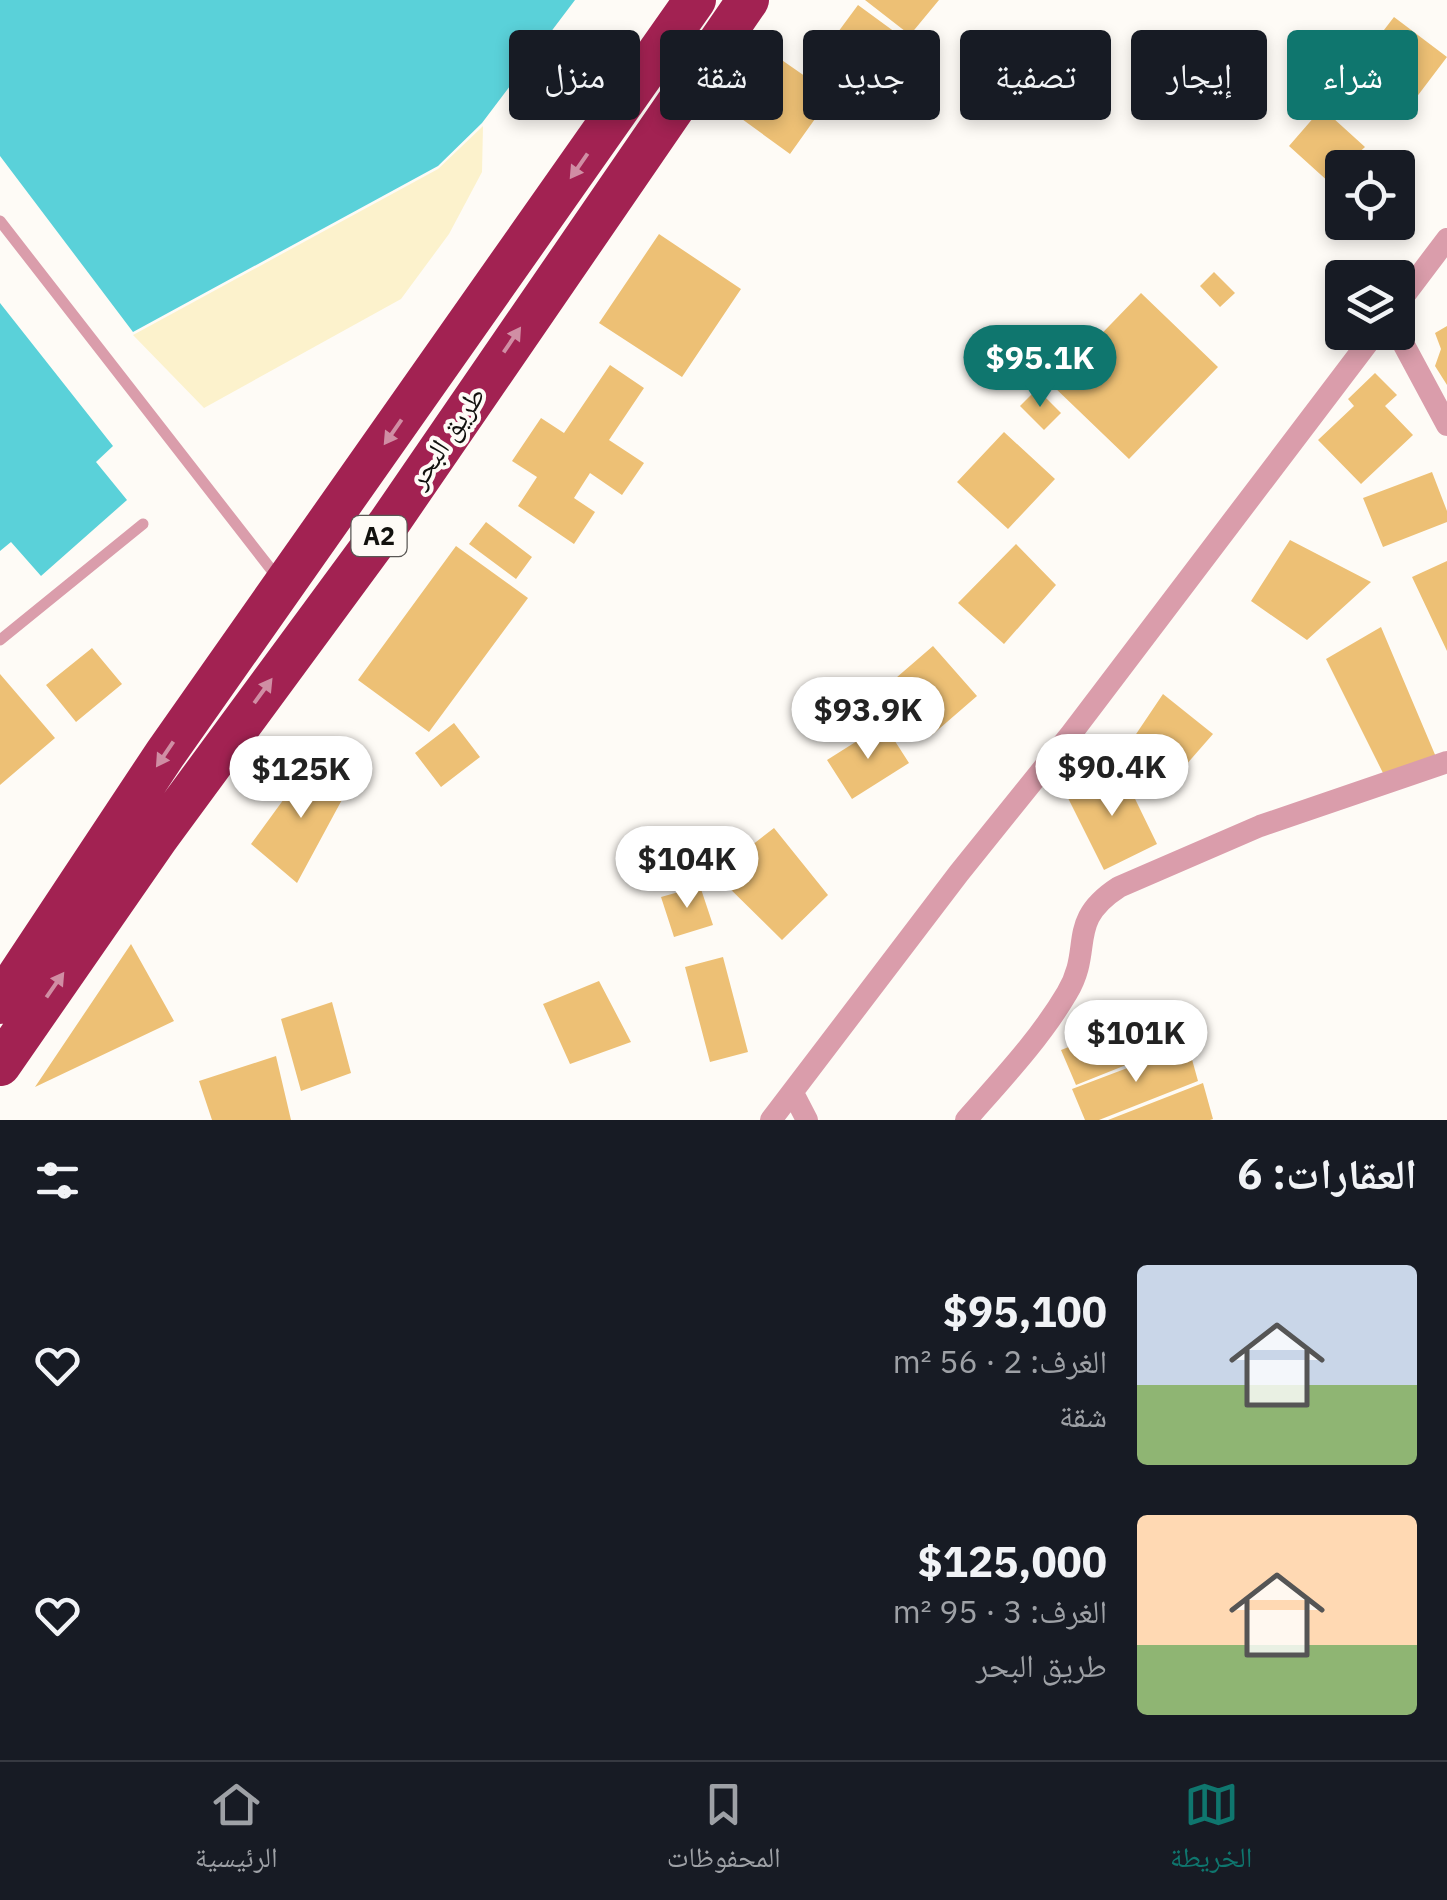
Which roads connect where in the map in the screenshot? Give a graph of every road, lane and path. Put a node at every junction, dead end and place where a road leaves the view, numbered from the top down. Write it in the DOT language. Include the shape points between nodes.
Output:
graph roads {
  1 [pos="696,0"];
  2 [pos="748,0"];
  3 [pos="0,221"];
  4 [pos="1447,239"];
  5 [pos="1415,281"];
  6 [pos="1362,350"];
  7 [pos="1407,350"];
  8 [pos="1447,426"];
  9 [pos="143,524"];
  10 [pos="284,586"];
  11 [pos="0,640"];
  12 [pos="1447,762"];
  13 [pos="0,1003"];
  14 [pos="0,1065"];
  15 [pos="793,1093"];
  16 [pos="771,1120"];
  17 [pos="807,1120"];
  18 [pos="966,1120"];
  1 -- 10 [label="highway, طريق البحر / A2, one-way"];
  14 -- 2 [label="highway, طريق البحر / A2, one-way" via="389,523"];
  3 -- 10 [label="lane"];
  4 -- 5 [label="street"];
  6 -- 15 [label="street"];
  7 -- 8 [label="street"];
  9 -- 11 [label="lane"];
  10 -- 13 [label="highway, طريق البحر / A2, one-way"];
  12 -- 18 [label="street" via="1260,826 1103,898 1084,921 1067,994"];
  15 -- 16 [label="street"];
  15 -- 17 [label="street"];
}
